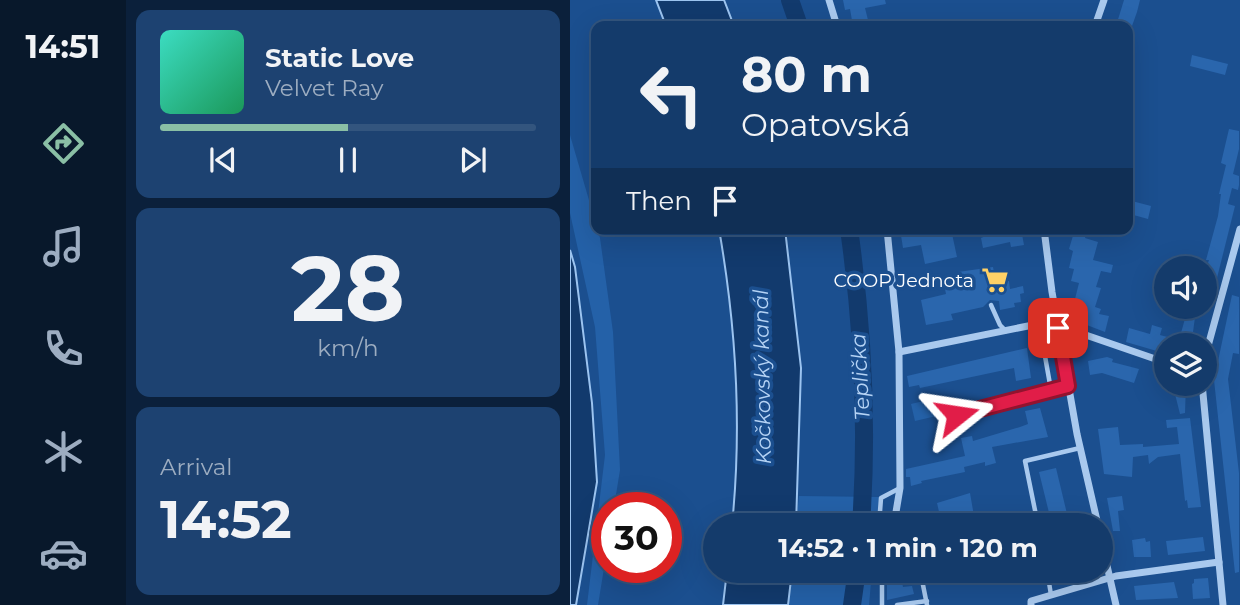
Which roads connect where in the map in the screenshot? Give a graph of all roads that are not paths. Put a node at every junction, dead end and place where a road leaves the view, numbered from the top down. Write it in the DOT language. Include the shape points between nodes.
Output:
graph roads {
  1 [pos="829,0"];
  2 [pos="1104,0"];
  3 [pos="835,21"];
  4 [pos="1097,21"];
  5 [pos="1240,229"];
  6 [pos="888,235"];
  7 [pos="1045,235"];
  8 [pos="991,306"];
  9 [pos="1058,328"];
  10 [pos="1006,331"];
  11 [pos="1212,333"];
  12 [pos="1043,345"];
  13 [pos="899,352"];
  14 [pos="1154,359"];
  15 [pos="1068,386"];
  16 [pos="1051,390"];
  17 [pos="1203,396"];
  18 [pos="957,415"];
  19 [pos="1080,448"];
  20 [pos="900,488"];
  21 [pos="896,512"];
  22 [pos="880,513"];
  23 [pos="1036,513"];
  24 [pos="1095,513"];
  25 [pos="1219,562"];
  26 [pos="1113,577"];
  27 [pos="882,583"];
  28 [pos="923,583"];
  29 [pos="1049,583"];
  30 [pos="1090,583"];
  31 [pos="1111,583"];
  32 [pos="1051,595"];
  33 [pos="927,603"];
  34 [pos="1031,603"];
  35 [pos="882,605"];
  36 [pos="897,605"];
  37 [pos="1116,605"];
  38 [pos="1223,605"];
  1 -- 3 [label="street"];
  2 -- 4 [label="street"];
  5 -- 11 [label="street"];
  6 -- 13 [label="street"];
  7 -- 9 [label="street"];
  8 -- 10 [label="lane"];
  9 -- 10 [label="street" via="1048,322"];
  9 -- 14 [label="street"];
  9 -- 15 [label="street"];
  10 -- 13 [label="street"];
  12 -- 16 [label="lane"];
  13 -- 20 [label="street"];
  15 -- 16 [label="street"];
  15 -- 19 [label="street"];
  16 -- 18 [label="street"];
  17 -- 25 [label="street"];
  19 -- 23 [label="lane" via="1025,461"];
  19 -- 24 [label="street"];
  20 -- 21 [label="street"];
  20 -- 22 [label="lane" via="881,498"];
  25 -- 26 [label="street"];
  25 -- 38 [label="street"];
  27 -- 35 [label="lane"];
  28 -- 33 [label="lane"];
  29 -- 32 [label="lane"];
  30 -- 32 [label="street"];
  31 -- 37 [label="street"];
  32 -- 34 [label="street"];
  33 -- 36 [label="lane"];
}
